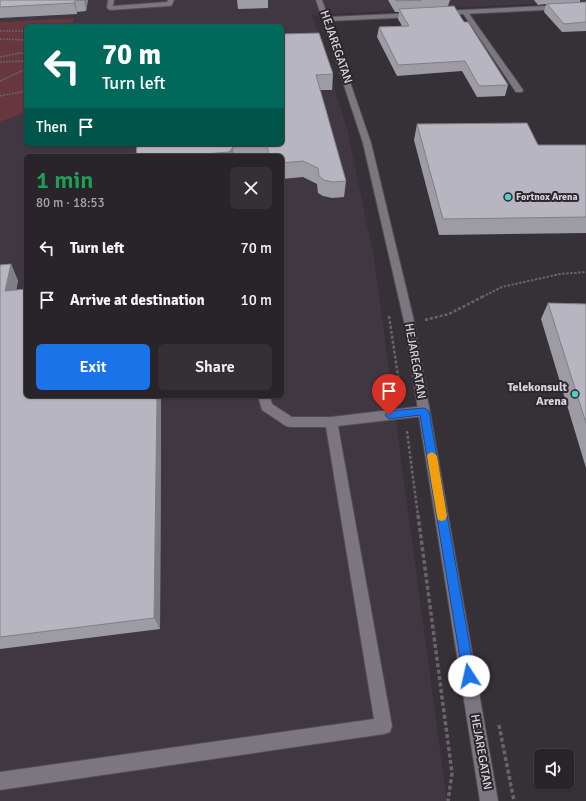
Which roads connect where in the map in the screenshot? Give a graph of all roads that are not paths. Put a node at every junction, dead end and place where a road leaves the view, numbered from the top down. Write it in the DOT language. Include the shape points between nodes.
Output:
graph roads {
  1 [pos="111,0"];
  2 [pos="171,0"];
  3 [pos="319,0"];
  4 [pos="586,6"];
  5 [pos="465,12"];
  6 [pos="419,14"];
  7 [pos="434,14"];
  8 [pos="327,19"];
  9 [pos="519,90"];
  10 [pos="264,398"];
  11 [pos="424,411"];
  12 [pos="331,422"];
  13 [pos="0,781"];
  14 [pos="490,801"];
  1 -- 2 [label="street" via="110,8 170,4"];
  3 -- 8 [label="street, HEJAREGATAN"];
  4 -- 5 [label="street"];
  5 -- 7 [label="street"];
  5 -- 9 [label="street"];
  6 -- 8 [label="street"];
  8 -- 11 [label="street, HEJAREGATAN" via="367,142 409,321"];
  10 -- 12 [label="street" via="266,407 290,422"];
  11 -- 12 [label="street"];
  11 -- 14 [label="street, HEJAREGATAN"];
  12 -- 13 [label="street" via="384,726"];
}
